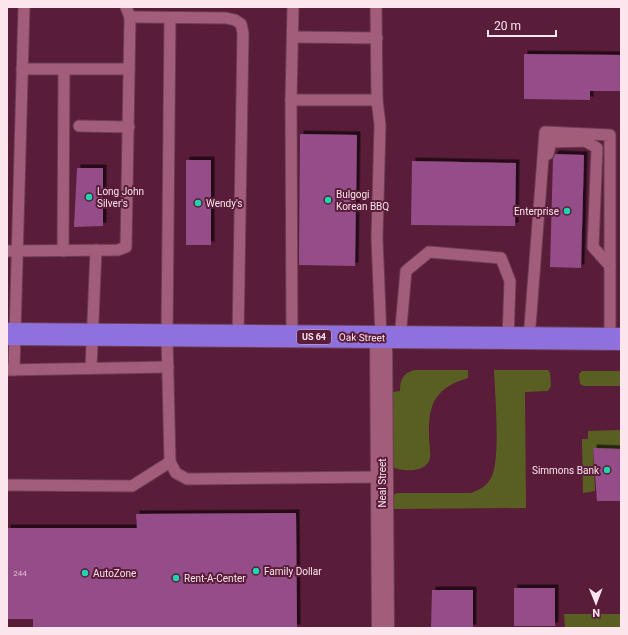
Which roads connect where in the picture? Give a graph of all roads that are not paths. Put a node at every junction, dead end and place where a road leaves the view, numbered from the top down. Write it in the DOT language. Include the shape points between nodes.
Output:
graph roads {
  1 [pos="24,7"];
  2 [pos="293,7"];
  3 [pos="376,7"];
  4 [pos="128,12"];
  5 [pos="170,18"];
  6 [pos="293,37"];
  7 [pos="376,38"];
  8 [pos="22,69"];
  9 [pos="130,69"];
  10 [pos="64,70"];
  11 [pos="291,100"];
  12 [pos="377,100"];
  13 [pos="79,126"];
  14 [pos="129,127"];
  15 [pos="62,250"];
  16 [pos="96,250"];
  17 [pos="13,251"];
  18 [pos="535,260"];
  19 [pos="610,266"];
  20 [pos="11,334"];
  21 [pos="93,335"];
  22 [pos="167,336"];
  23 [pos="238,336"];
  24 [pos="292,336"];
  25 [pos="390,337"];
  26 [pos="519,339"];
  27 [pos="616,339"];
  28 [pos="168,367"];
  29 [pos="91,368"];
  30 [pos="10,370"];
  31 [pos="170,462"];
  32 [pos="382,477"];
  33 [pos="7,485"];
  34 [pos="383,628"];
  1 -- 8 [label="lane"];
  2 -- 6 [label="lane"];
  3 -- 7 [label="lane"];
  4 -- 5 [label="lane"];
  4 -- 9 [label="lane"];
  5 -- 22 [label="lane"];
  5 -- 23 [label="lane" via="226,18 241,24 243,33"];
  6 -- 7 [label="lane"];
  6 -- 11 [label="lane"];
  7 -- 12 [label="lane"];
  8 -- 10 [label="lane"];
  8 -- 17 [label="lane"];
  9 -- 10 [label="lane"];
  9 -- 14 [label="lane"];
  10 -- 15 [label="lane"];
  11 -- 12 [label="lane"];
  11 -- 24 [label="lane"];
  12 -- 25 [label="lane" via="380,125 377,238"];
  13 -- 14 [label="lane"];
  14 -- 16 [label="lane" via="126,247 118,250"];
  15 -- 16 [label="lane"];
  15 -- 17 [label="lane"];
  16 -- 21 [label="lane"];
  17 -- 20 [label="lane"];
  18 -- 19 [label="lane" via="544,242 548,151 551,142 585,141 597,148 593,247"];
  18 -- 19 [label="lane" via="545,132 610,135"];
  18 -- 26 [label="lane"];
  19 -- 27 [label="lane"];
  20 -- 21 [label="highway, Oak Street / US 64"];
  20 -- 30 [label="lane"];
  21 -- 22 [label="highway, Oak Street / US 64"];
  21 -- 29 [label="lane"];
  22 -- 23 [label="highway, Oak Street / US 64"];
  22 -- 28 [label="lane"];
  23 -- 24 [label="highway, Oak Street / US 64"];
  24 -- 25 [label="highway, Oak Street / US 64"];
  25 -- 26 [label="highway, Oak Street / US 64"];
  25 -- 26 [label="lane" via="406,271 429,252 501,258 510,281"];
  25 -- 32 [label="street, Neal Street"];
  26 -- 27 [label="highway, Oak Street / US 64"];
  28 -- 29 [label="lane"];
  28 -- 31 [label="lane"];
  29 -- 30 [label="lane"];
  31 -- 32 [label="lane" via="176,473 186,479"];
  31 -- 33 [label="lane" via="132,486"];
  32 -- 34 [label="street, Neal Street"];
}
